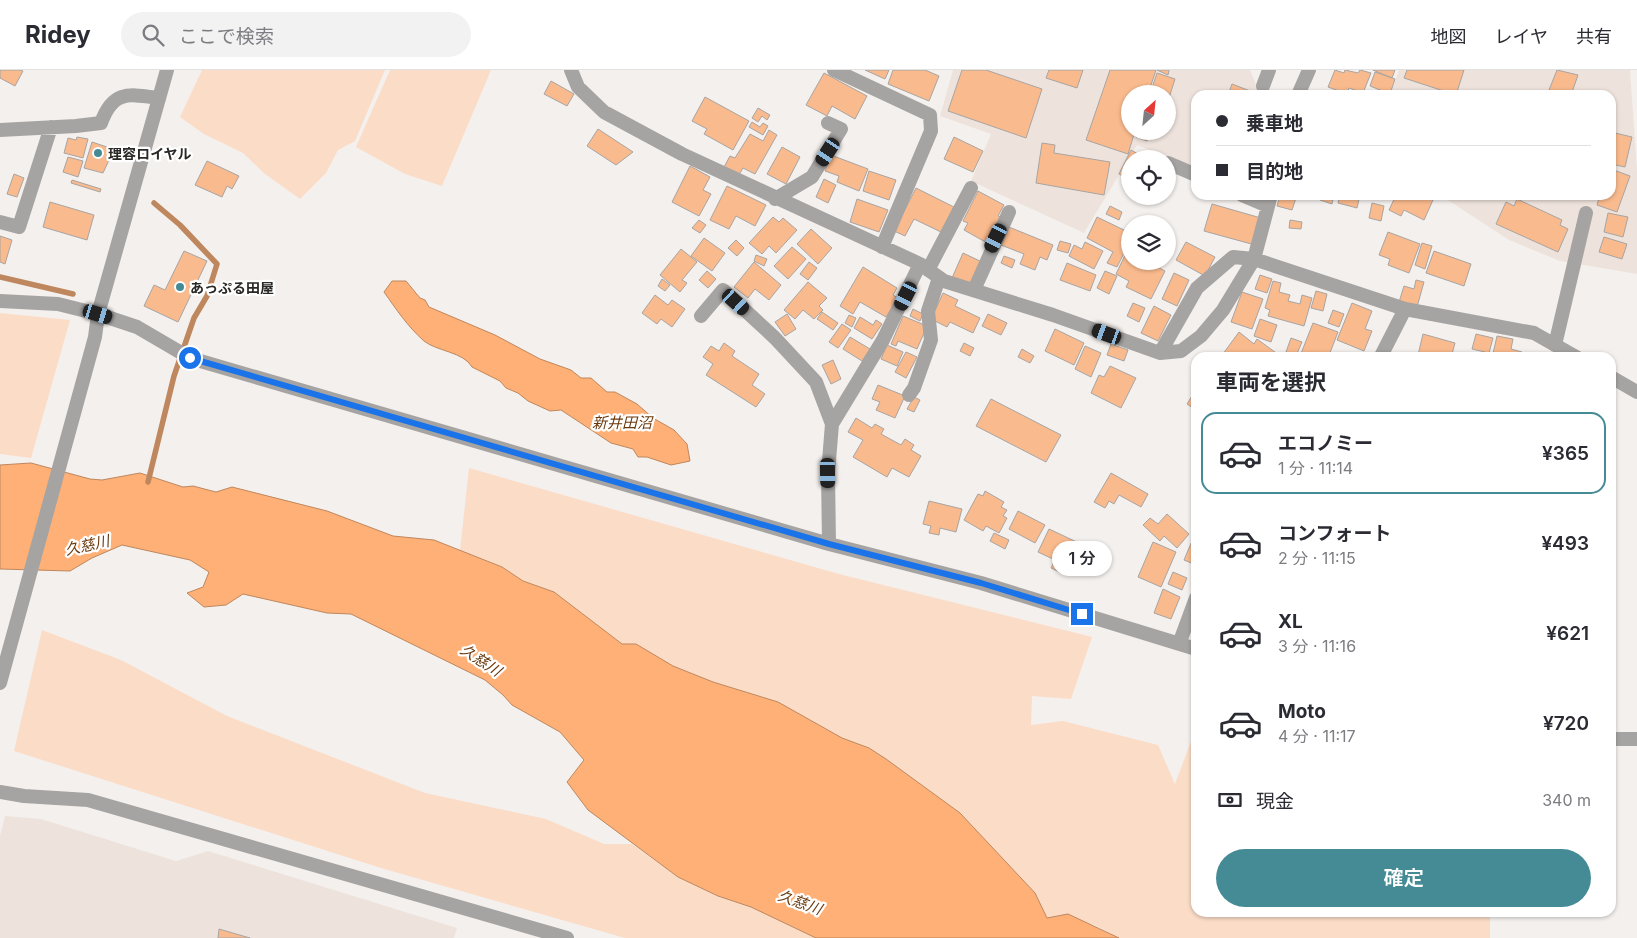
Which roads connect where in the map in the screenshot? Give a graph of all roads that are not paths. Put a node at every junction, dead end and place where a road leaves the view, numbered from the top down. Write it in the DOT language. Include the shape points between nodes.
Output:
graph roads {
  1 [pos="167,70"];
  2 [pos="571,70"];
  3 [pos="834,70"];
  4 [pos="1269,70"];
  5 [pos="1309,70"];
  6 [pos="1263,86"];
  7 [pos="1300,90"];
  8 [pos="159,98"];
  9 [pos="828,123"];
  10 [pos="52,127"];
  11 [pos="0,130"];
  12 [pos="1176,166"];
  13 [pos="1191,173"];
  14 [pos="971,188"];
  15 [pos="775,199"];
  16 [pos="1270,201"];
  17 [pos="1009,212"];
  18 [pos="1586,213"];
  19 [pos="0,222"];
  20 [pos="882,247"];
  21 [pos="1254,259"];
  22 [pos="924,267"];
  23 [pos="940,278"];
  24 [pos="974,290"];
  25 [pos="0,301"];
  26 [pos="1405,309"];
  27 [pos="98,314"];
  28 [pos="701,316"];
  29 [pos="1555,345"];
  30 [pos="1383,352"];
  31 [pos="1565,352"];
  32 [pos="1160,353"];
  33 [pos="1616,380"];
  34 [pos="1637,392"];
  35 [pos="909,395"];
  36 [pos="832,424"];
  37 [pos="829,544"];
  38 [pos="1191,612"];
  39 [pos="1179,644"];
  40 [pos="1191,648"];
  41 [pos="0,683"];
  42 [pos="1616,739"];
  43 [pos="1637,739"];
  44 [pos="0,792"];
  45 [pos="567,938"];
  1 -- 8 [label="street"];
  2 -- 15 [label="street" via="578,87 604,112"];
  3 -- 20 [label="street" via="930,116 931,131"];
  4 -- 6 [label="street"];
  5 -- 7 [label="street"];
  8 -- 10 [label="street" via="131,94 116,98 101,123"];
  8 -- 27 [label="street"];
  9 -- 15 [label="street" via="841,129 812,176"];
  10 -- 11 [label="street"];
  10 -- 19 [label="street" via="19,227"];
  12 -- 13 [label="street"];
  14 -- 22 [label="street"];
  15 -- 20 [label="street"];
  16 -- 21 [label="street"];
  17 -- 24 [label="street"];
  18 -- 29 [label="street"];
  20 -- 22 [label="street"];
  21 -- 26 [label="street"];
  21 -- 32 [label="street" via="1223,310 1201,336 1181,351"];
  21 -- 32 [label="street" via="1233,257 1197,288"];
  22 -- 23 [label="street"];
  22 -- 36 [label="street"];
  23 -- 24 [label="street"];
  23 -- 35 [label="street" via="928,311 930,340"];
  24 -- 32 [label="street"];
  25 -- 27 [label="street" via="58,304"];
  26 -- 29 [label="street" via="1534,333"];
  26 -- 30 [label="street"];
  27 -- 37 [label="street" via="137,327 190,358"];
  27 -- 41 [label="street" via="95,337"];
  28 -- 36 [label="street" via="723,290 816,382"];
  29 -- 31 [label="street"];
  33 -- 34 [label="street"];
  36 -- 37 [label="street" via="828,473"];
  37 -- 39 [label="street" via="981,583"];
  38 -- 39 [label="street"];
  39 -- 40 [label="street"];
  42 -- 43 [label="street"];
  44 -- 45 [label="street" via="88,800"];
}
